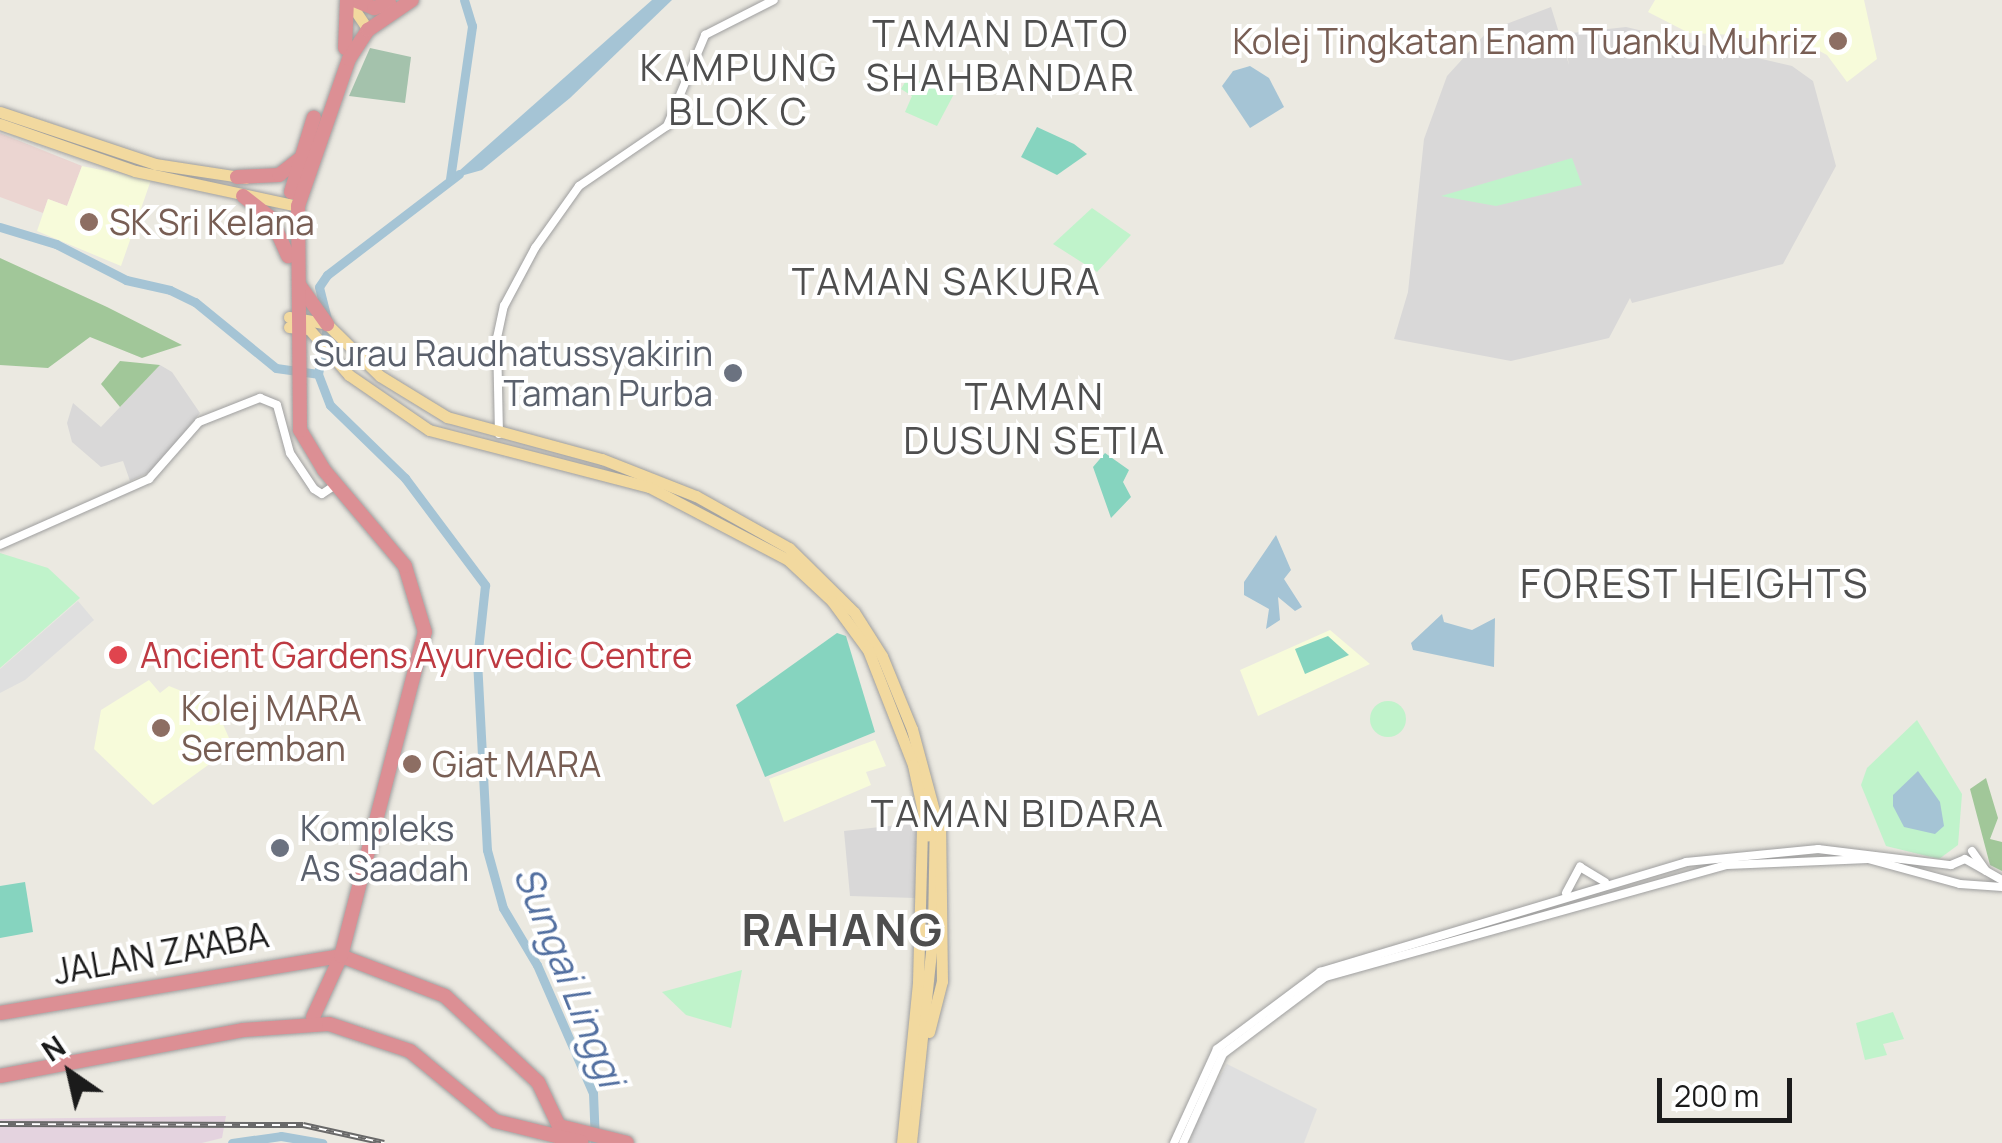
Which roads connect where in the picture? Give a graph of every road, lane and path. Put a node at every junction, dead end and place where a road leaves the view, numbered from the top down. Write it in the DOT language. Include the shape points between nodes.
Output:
graph roads {
  1 [pos="351,0"];
  2 [pos="412,0"];
  3 [pos="774,0"];
  4 [pos="392,2"];
  5 [pos="368,25"];
  6 [pos="345,48"];
  7 [pos="0,112"];
  8 [pos="0,124"];
  9 [pos="298,160"];
  10 [pos="237,177"];
  11 [pos="270,181"];
  12 [pos="297,185"];
  13 [pos="244,196"];
  14 [pos="263,200"];
  15 [pos="293,206"];
  16 [pos="288,256"];
  17 [pos="298,276"];
  18 [pos="293,322"];
  19 [pos="327,324"];
  20 [pos="361,358"];
  21 [pos="349,375"];
  22 [pos="499,434"];
  23 [pos="333,487"];
  24 [pos="0,545"];
  25 [pos="913,765"];
  26 [pos="935,814"];
  27 [pos="1972,851"];
  28 [pos="1951,865"];
  29 [pos="1974,869"];
  30 [pos="1950,876"];
  31 [pos="1615,881"];
  32 [pos="1970,881"];
  33 [pos="2000,882"];
  34 [pos="1558,898"];
  35 [pos="337,956"];
  36 [pos="0,1013"];
  37 [pos="313,1018"];
  38 [pos="243,1030"];
  39 [pos="391,1042"];
  40 [pos="1235,1044"];
  41 [pos="1217,1063"];
  42 [pos="0,1076"];
  43 [pos="548,1110"];
  44 [pos="530,1133"];
  45 [pos="578,1139"];
  46 [pos="627,1143"];
  47 [pos="908,1143"];
  48 [pos="1174,1143"];
  49 [pos="1183,1143"];
  1 -- 4 [label="highway" via="374,8"];
  1 -- 5 [label="main road"];
  1 -- 6 [label="highway"];
  2 -- 5 [label="highway"];
  3 -- 22 [label="street" via="705,36 667,126 579,186 535,248 504,306 496,338"];
  4 -- 5 [label="highway"];
  5 -- 6 [label="highway"];
  5 -- 12 [label="highway"];
  6 -- 9 [label="highway"];
  7 -- 10 [label="main road" via="155,164"];
  8 -- 13 [label="main road" via="124,168"];
  9 -- 10 [label="highway" via="278,175"];
  9 -- 12 [label="highway"];
  10 -- 11 [label="main road"];
  11 -- 12 [label="main road"];
  11 -- 14 [label="main road" via="276,194"];
  12 -- 15 [label="highway"];
  13 -- 14 [label="main road"];
  13 -- 16 [label="highway" via="271,218"];
  14 -- 15 [label="main road"];
  15 -- 16 [label="highway"];
  15 -- 17 [label="highway"];
  16 -- 18 [label="highway"];
  17 -- 18 [label="highway"];
  17 -- 19 [label="highway" via="307,301"];
  18 -- 19 [label="main road"];
  18 -- 21 [label="main road"];
  18 -- 23 [label="highway" via="294,432"];
  19 -- 20 [label="main road"];
  20 -- 21 [label="main road" via="346,362"];
  20 -- 22 [label="main road" via="423,406"];
  21 -- 25 [label="main road" via="429,430 649,487 787,559 854,628"];
  22 -- 26 [label="main road" via="602,459 696,496 819,572 882,656 918,746"];
  23 -- 24 [label="street" via="322,494 314,489 290,453 277,404 260,398 199,422 149,478"];
  23 -- 35 [label="highway" via="400,569 418,632"];
  25 -- 47 [label="main road" via="922,898"];
  25 -- 47 [label="main road" via="928,829"];
  26 -- 47 [label="main road" via="926,1007"];
  26 -- 47 [label="main road" via="944,845 942,981"];
  27 -- 33 [label="street"];
  28 -- 29 [label="street" via="1965,860"];
  28 -- 30 [label="street"];
  28 -- 31 [label="street" via="1796,849 1686,862"];
  29 -- 32 [label="street"];
  29 -- 33 [label="street"];
  30 -- 32 [label="street"];
  30 -- 40 [label="street" via="1838,857 1698,870 1325,977"];
  31 -- 34 [label="street"];
  31 -- 34 [label="street" via="1594,880 1580,867 1572,890"];
  32 -- 33 [label="street"];
  34 -- 48 [label="street" via="1306,979 1216,1049"];
  35 -- 36 [label="highway, JALAN ZA'ABA"];
  35 -- 37 [label="highway"];
  35 -- 43 [label="highway" via="459,1006 538,1082"];
  37 -- 38 [label="highway"];
  37 -- 39 [label="highway" via="360,1027"];
  38 -- 39 [label="highway" via="322,1024"];
  38 -- 42 [label="highway"];
  39 -- 44 [label="highway" via="487,1116"];
  40 -- 41 [label="street"];
  40 -- 41 [label="street" via="1232,1057"];
  41 -- 49 [label="street"];
  43 -- 44 [label="highway" via="543,1126"];
  43 -- 45 [label="highway"];
  44 -- 45 [label="highway"];
  45 -- 46 [label="highway"];
}
